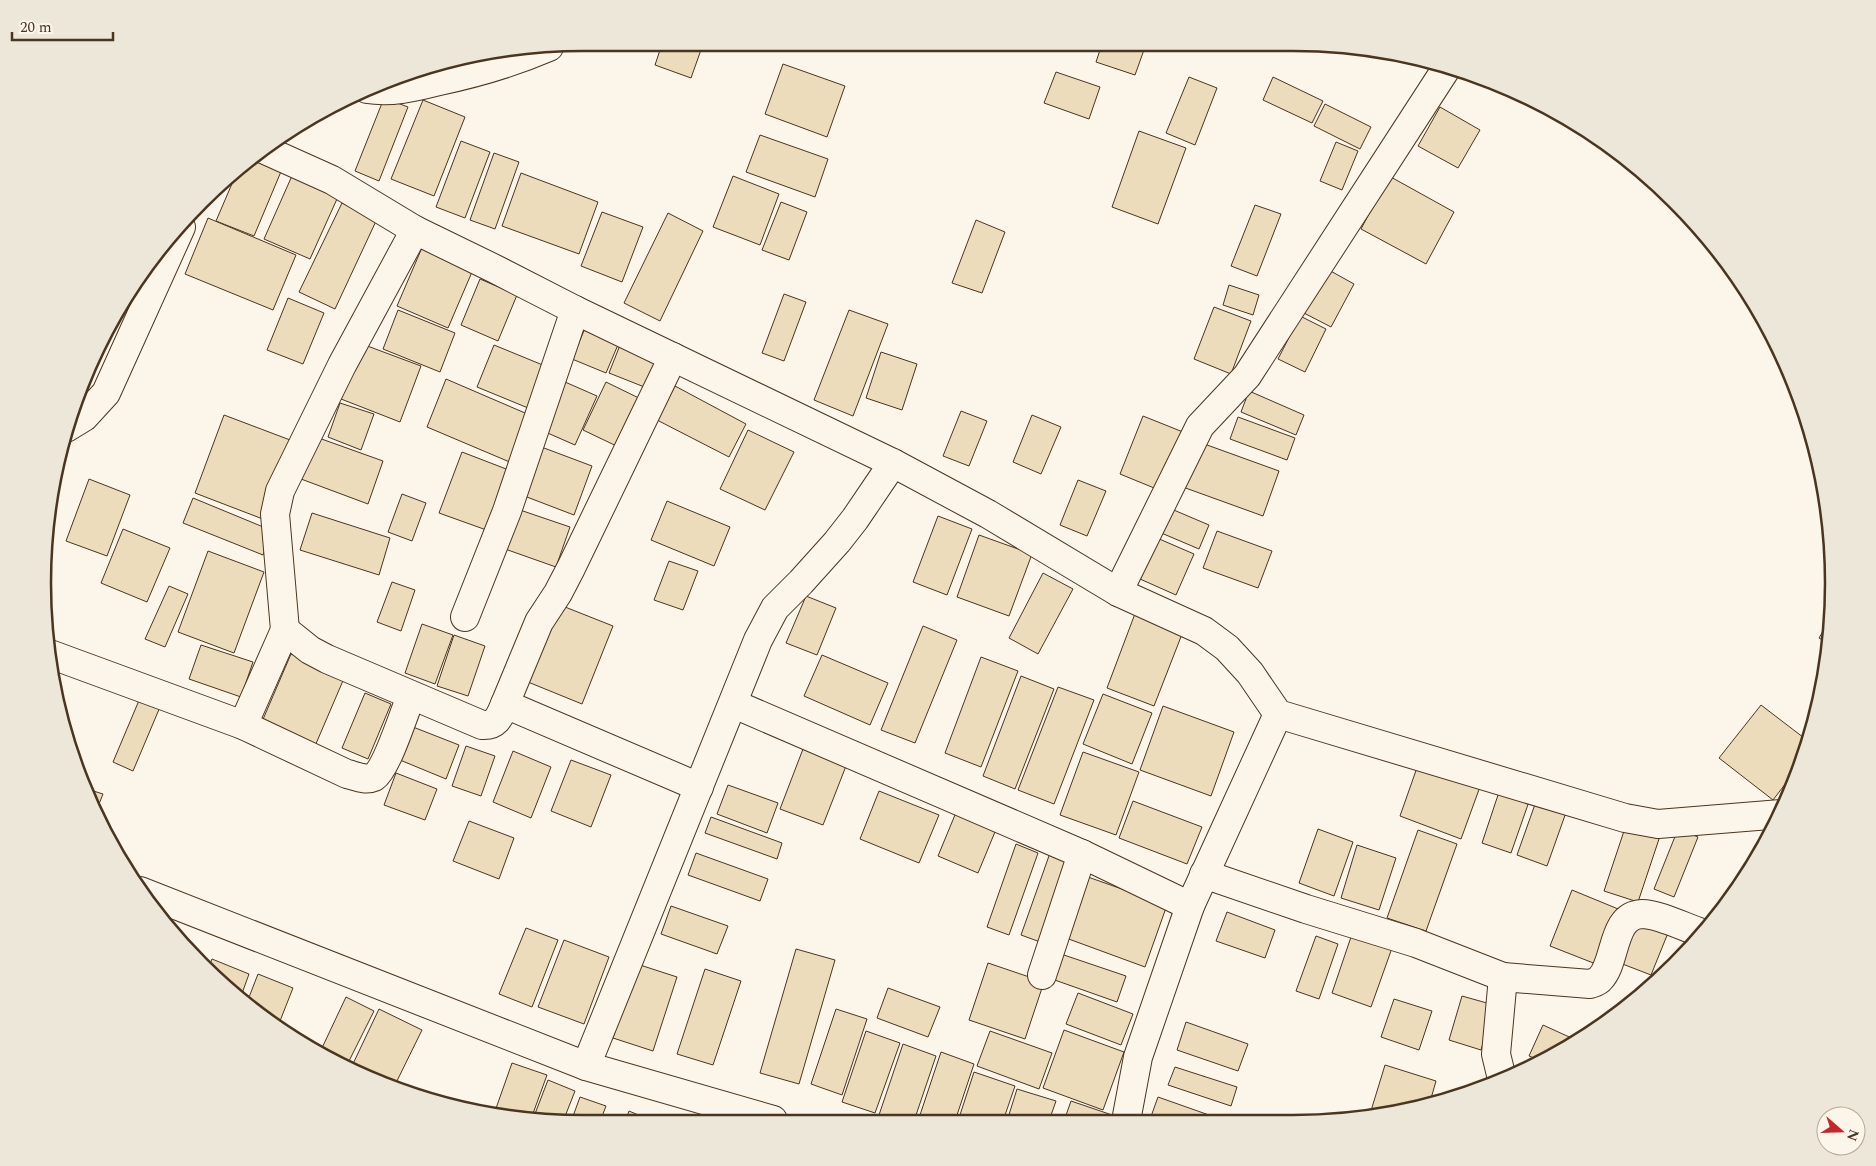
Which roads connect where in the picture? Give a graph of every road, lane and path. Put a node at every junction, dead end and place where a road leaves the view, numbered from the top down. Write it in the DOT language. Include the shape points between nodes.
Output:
graph roads {
  1 [pos="534,54"];
  2 [pos="1444,73"];
  3 [pos="384,90"];
  4 [pos="271,153"];
  5 [pos="416,230"];
  6 [pos="173,244"];
  7 [pos="575,310"];
  8 [pos="673,357"];
  9 [pos="76,422"];
  10 [pos="893,464"];
  11 [pos="1118,592"];
  12 [pos="465,617"];
  13 [pos="285,630"];
  14 [pos="57,657"];
  15 [pos="411,696"];
  16 [pos="505,704"];
  17 [pos="734,704"];
  18 [pos="1278,714"];
  19 [pos="243,725"];
  20 [pos="699,787"];
  21 [pos="1771,815"];
  22 [pos="1082,854"];
  23 [pos="1204,874"];
  24 [pos="154,896"];
  25 [pos="1190,906"];
  26 [pos="1696,931"];
  27 [pos="1042,975"];
  28 [pos="1503,977"];
  29 [pos="586,1066"];
  30 [pos="1500,1072"];
  31 [pos="756,1115"];
  32 [pos="1127,1115"];
  1 -- 3 [label="street" via="470,75"];
  2 -- 11 [label="street" via="1247,376 1200,426"];
  4 -- 5 [label="street" via="332,180"];
  5 -- 7 [label="street"];
  5 -- 13 [label="street" via="342,365 280,491 275,514"];
  6 -- 9 [label="street" via="106,393"];
  7 -- 8 [label="street"];
  7 -- 12 [label="street" via="507,511"];
  8 -- 10 [label="street"];
  8 -- 16 [label="street" via="558,593 539,622"];
  10 -- 11 [label="street" via="988,514"];
  10 -- 17 [label="street" via="856,519 775,608 758,640"];
  11 -- 18 [label="street" via="1204,631 1227,648 1250,673"];
  13 -- 15 [label="street" via="327,659"];
  13 -- 19 [label="street"];
  14 -- 19 [label="street"];
  15 -- 16 [label="street" via="489,725 495,722"];
  15 -- 19 [label="street" via="387,759 373,777 363,779"];
  16 -- 20 [label="street"];
  17 -- 20 [label="street"];
  17 -- 22 [label="street"];
  18 -- 21 [label="street" via="1626,818 1658,824"];
  18 -- 23 [label="street"];
  20 -- 29 [label="street"];
  22 -- 25 [label="street"];
  22 -- 27 [label="street"];
  23 -- 25 [label="street"];
  23 -- 28 [label="street" via="1416,943"];
  24 -- 29 [label="street"];
  25 -- 32 [label="street" via="1138,1057"];
  26 -- 28 [label="street" via="1643,914 1631,916 1623,924 1600,980 1590,984"];
  28 -- 30 [label="street" via="1496,1054"];
  29 -- 31 [label="street"];
}
